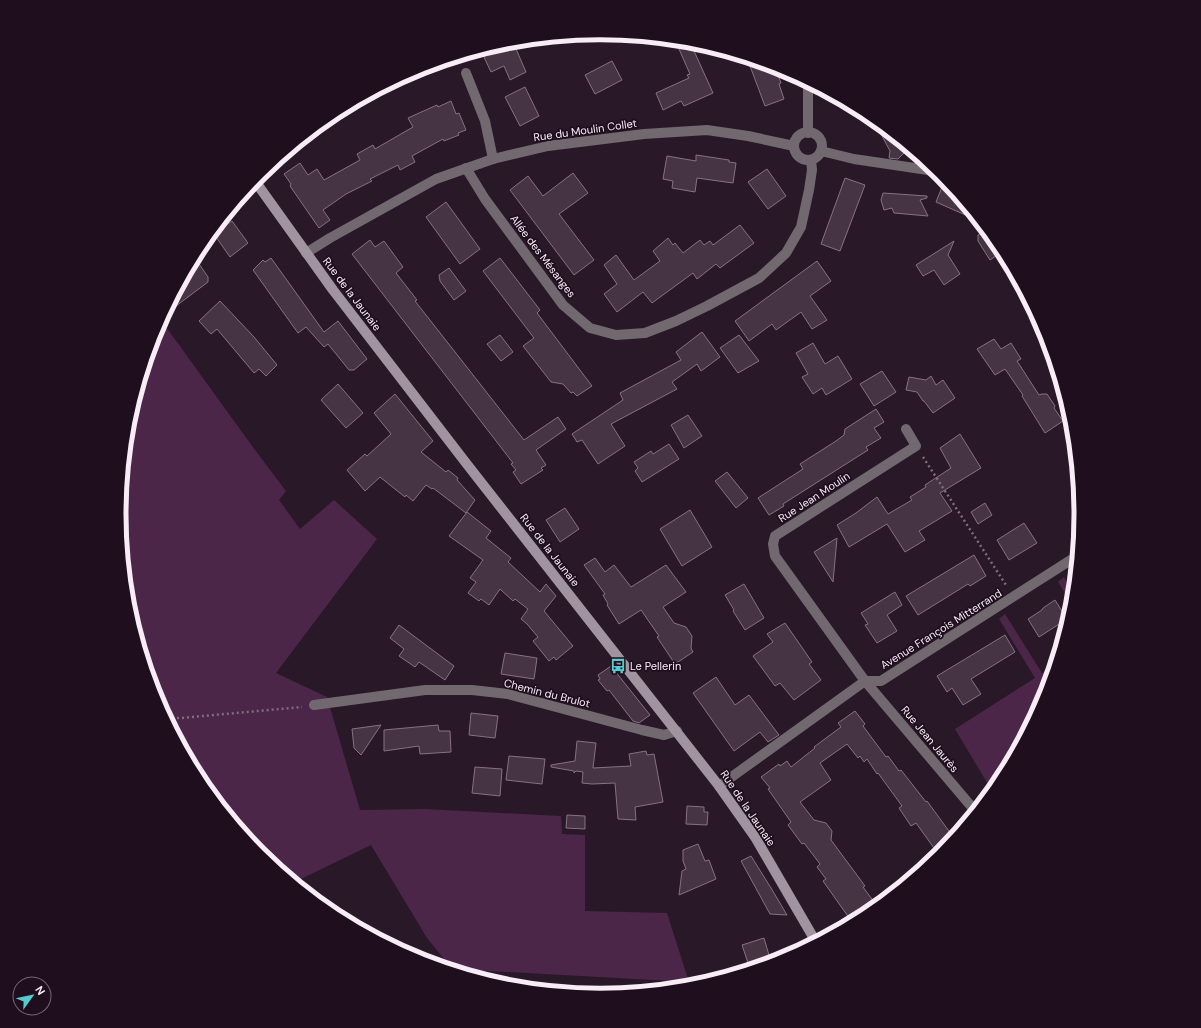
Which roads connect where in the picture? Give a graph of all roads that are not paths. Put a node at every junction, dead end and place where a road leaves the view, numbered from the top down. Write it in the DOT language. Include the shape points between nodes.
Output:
graph roads {
  1 [pos="466,73"];
  2 [pos="808,88"];
  3 [pos="808,132"];
  4 [pos="794,146"];
  5 [pos="821,151"];
  6 [pos="492,159"];
  7 [pos="811,160"];
  8 [pos="466,168"];
  9 [pos="926,170"];
  10 [pos="258,186"];
  11 [pos="306,253"];
  12 [pos="906,429"];
  13 [pos="1072,560"];
  14 [pos="866,682"];
  15 [pos="314,705"];
  16 [pos="677,731"];
  17 [pos="719,786"];
  18 [pos="973,808"];
  19 [pos="813,937"];
  1 -- 6 [label="street" via="485,121"];
  2 -- 3 [label="street"];
  3 -- 4 [label="street" via="800,135"];
  3 -- 5 [label="street" via="819,138"];
  4 -- 6 [label="street, Rue du Moulin Collet" via="707,130 644,134 556,145"];
  4 -- 7 [label="street" via="799,157"];
  5 -- 7 [label="street"];
  5 -- 9 [label="street" via="854,159"];
  6 -- 8 [label="street, Rue du Moulin Collet"];
  7 -- 8 [label="street, Allée des Mésanges" via="812,170 801,227 786,253 759,278 676,321 645,333 616,335 590,328 563,304 485,199"];
  8 -- 11 [label="street, Rue du Moulin Collet" via="436,179"];
  10 -- 11 [label="main road, Rue de la Jaunaie"];
  11 -- 16 [label="main road, Rue de la Jaunaie" via="466,463"];
  12 -- 14 [label="street, Rue Jean Moulin" via="916,446 775,536 773,544 775,556"];
  13 -- 14 [label="street, Avenue François Mitterrand" via="881,681"];
  14 -- 17 [label="street, Avenue François Mitterrand"];
  14 -- 18 [label="street, Rue Jean Jaurès"];
  15 -- 16 [label="street, Chemin du Brulot" via="424,690 472,690 508,694 664,735"];
  16 -- 17 [label="main road, Rue de la Jaunaie"];
  17 -- 19 [label="main road, Rue de la Jaunaie" via="755,837"];
}
